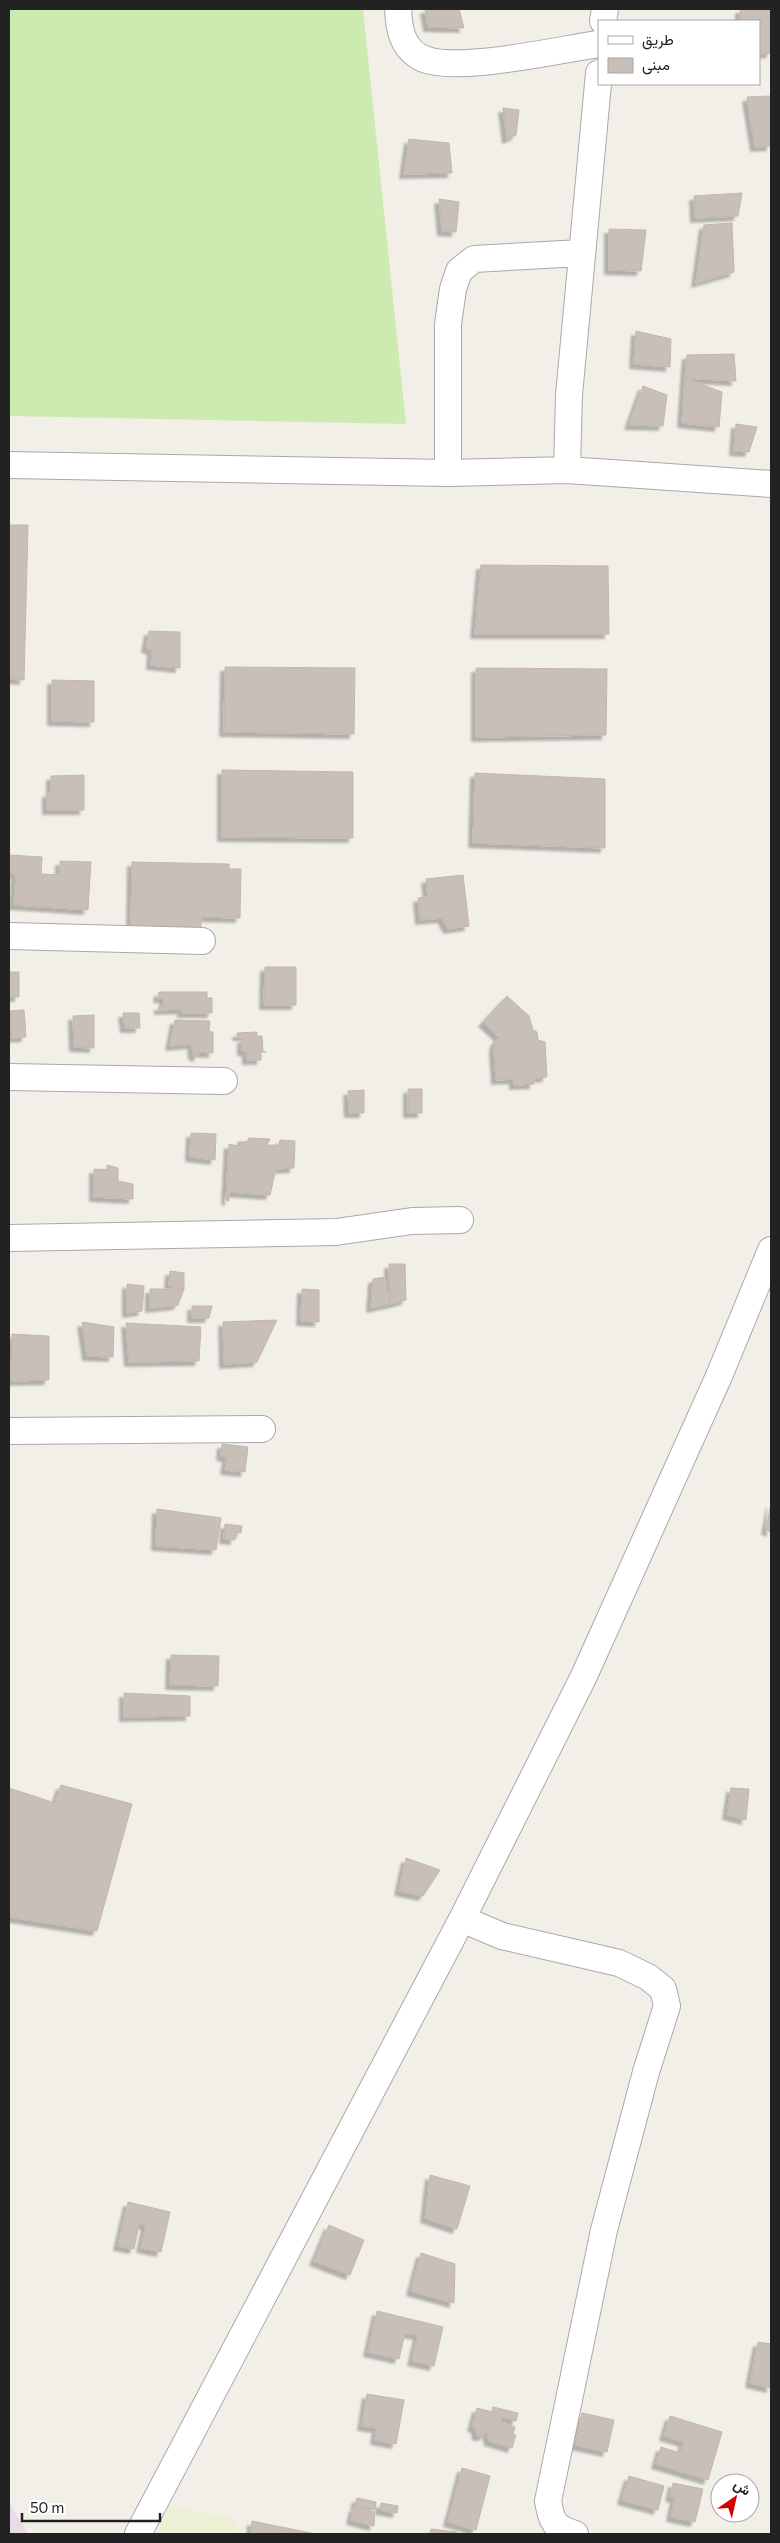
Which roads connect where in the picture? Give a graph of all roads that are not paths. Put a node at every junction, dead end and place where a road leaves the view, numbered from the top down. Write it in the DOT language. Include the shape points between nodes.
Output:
graph roads {
  1 [pos="398,9"];
  2 [pos="598,44"];
  3 [pos="598,83"];
  4 [pos="581,253"];
  5 [pos="9,465"];
  6 [pos="567,470"];
  7 [pos="448,473"];
  8 [pos="771,484"];
  9 [pos="9,936"];
  10 [pos="202,941"];
  11 [pos="9,1077"];
  12 [pos="224,1080"];
  13 [pos="460,1220"];
  14 [pos="9,1238"];
  15 [pos="771,1250"];
  16 [pos="262,1429"];
  17 [pos="9,1431"];
  18 [pos="462,1920"];
  19 [pos="138,2534"];
  20 [pos="575,2534"];
  1 -- 2 [label="street" via="405,44 416,55 431,61 463,63"];
  3 -- 4 [label="street"];
  4 -- 6 [label="street" via="569,395"];
  4 -- 7 [label="street" via="474,259 460,271 453,289 448,324"];
  5 -- 7 [label="street"];
  6 -- 7 [label="street"];
  6 -- 8 [label="street"];
  9 -- 10 [label="street"];
  11 -- 12 [label="street"];
  13 -- 14 [label="street" via="412,1221 336,1232"];
  15 -- 18 [label="street" via="720,1376 584,1676"];
  16 -- 17 [label="street"];
  18 -- 19 [label="street"];
  18 -- 20 [label="street" via="502,1936 618,1963 648,1976 663,1989 667,2006 604,2230 548,2501 551,2518 560,2529"];
}
